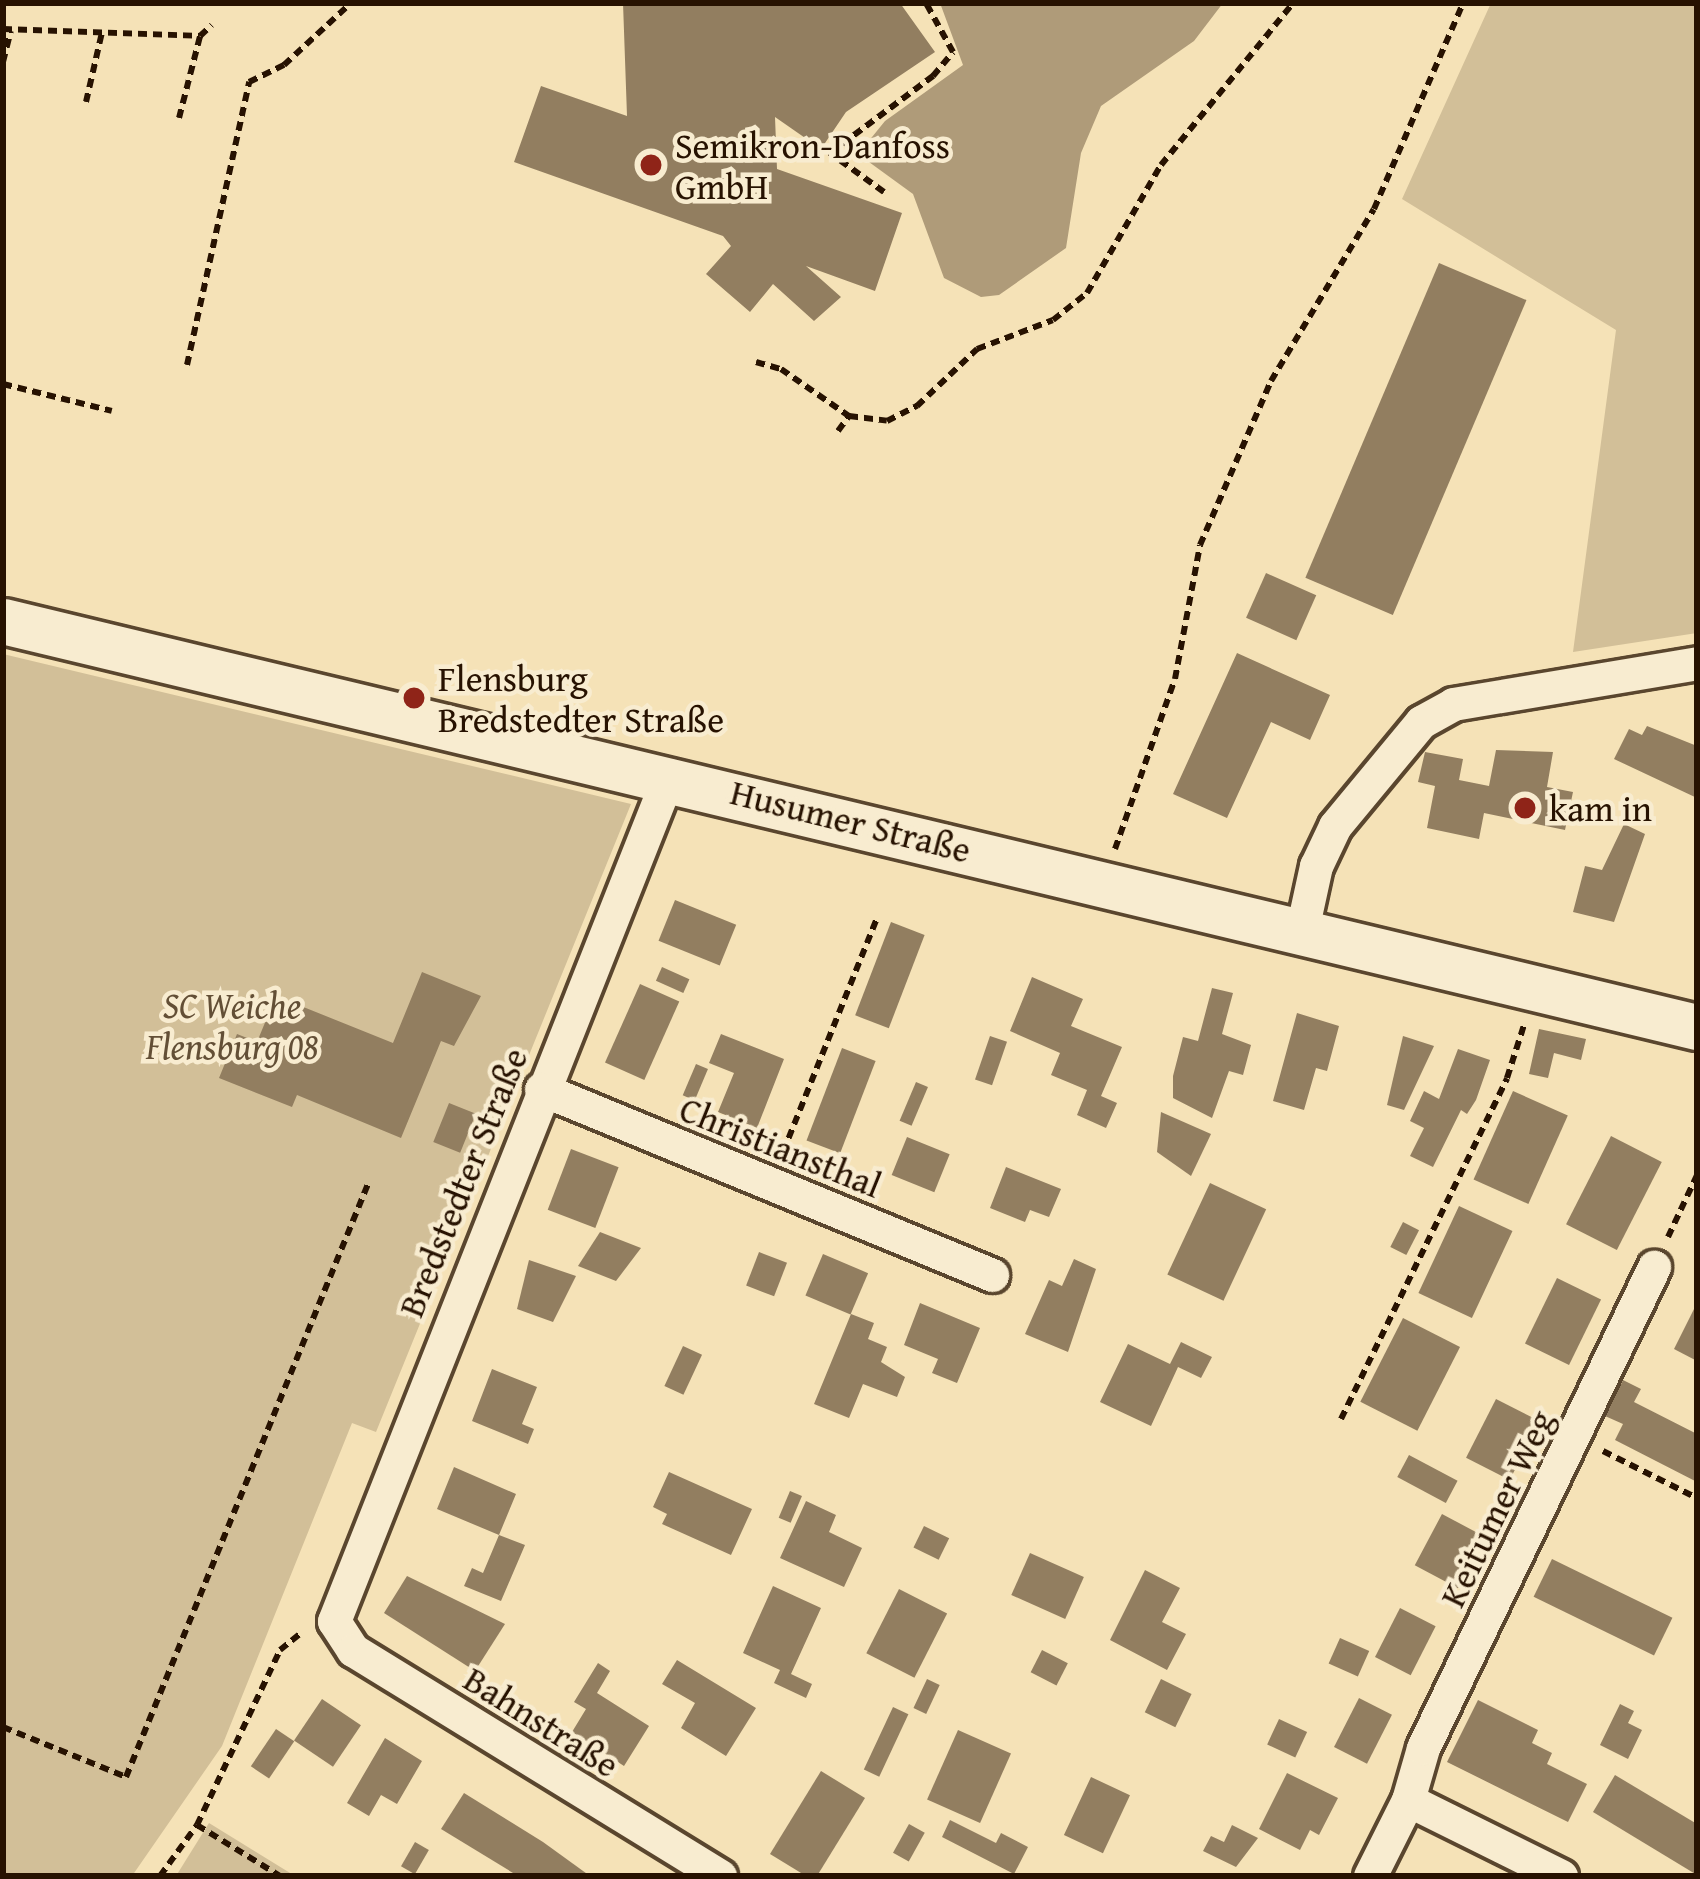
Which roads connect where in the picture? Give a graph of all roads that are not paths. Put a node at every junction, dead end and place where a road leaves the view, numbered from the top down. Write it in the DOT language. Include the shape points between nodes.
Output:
graph roads {
  1 [pos="3,621"];
  2 [pos="1697,663"];
  3 [pos="668,776"];
  4 [pos="1302,930"];
  5 [pos="1697,1027"];
  6 [pos="541,1089"];
  7 [pos="1654,1268"];
  8 [pos="992,1276"];
  9 [pos="334,1621"];
  10 [pos="1408,1800"];
  11 [pos="720,1876"];
  12 [pos="1370,1876"];
  13 [pos="1561,1876"];
  1 -- 3 [label="main road, Husumer Straße"];
  2 -- 4 [label="street" via="1453,704 1421,722 1335,826 1316,866"];
  3 -- 4 [label="main road, Husumer Straße"];
  3 -- 6 [label="street, Bredstedter Straße"];
  4 -- 5 [label="main road, Husumer Straße"];
  6 -- 8 [label="street, Christiansthal"];
  6 -- 9 [label="street, Bredstedter Straße"];
  7 -- 10 [label="street, Keitumer Weg" via="1423,1748"];
  9 -- 11 [label="street, Bahnstraße" via="353,1650"];
  10 -- 12 [label="street, Keitumer Weg"];
  10 -- 13 [label="street"];
}
